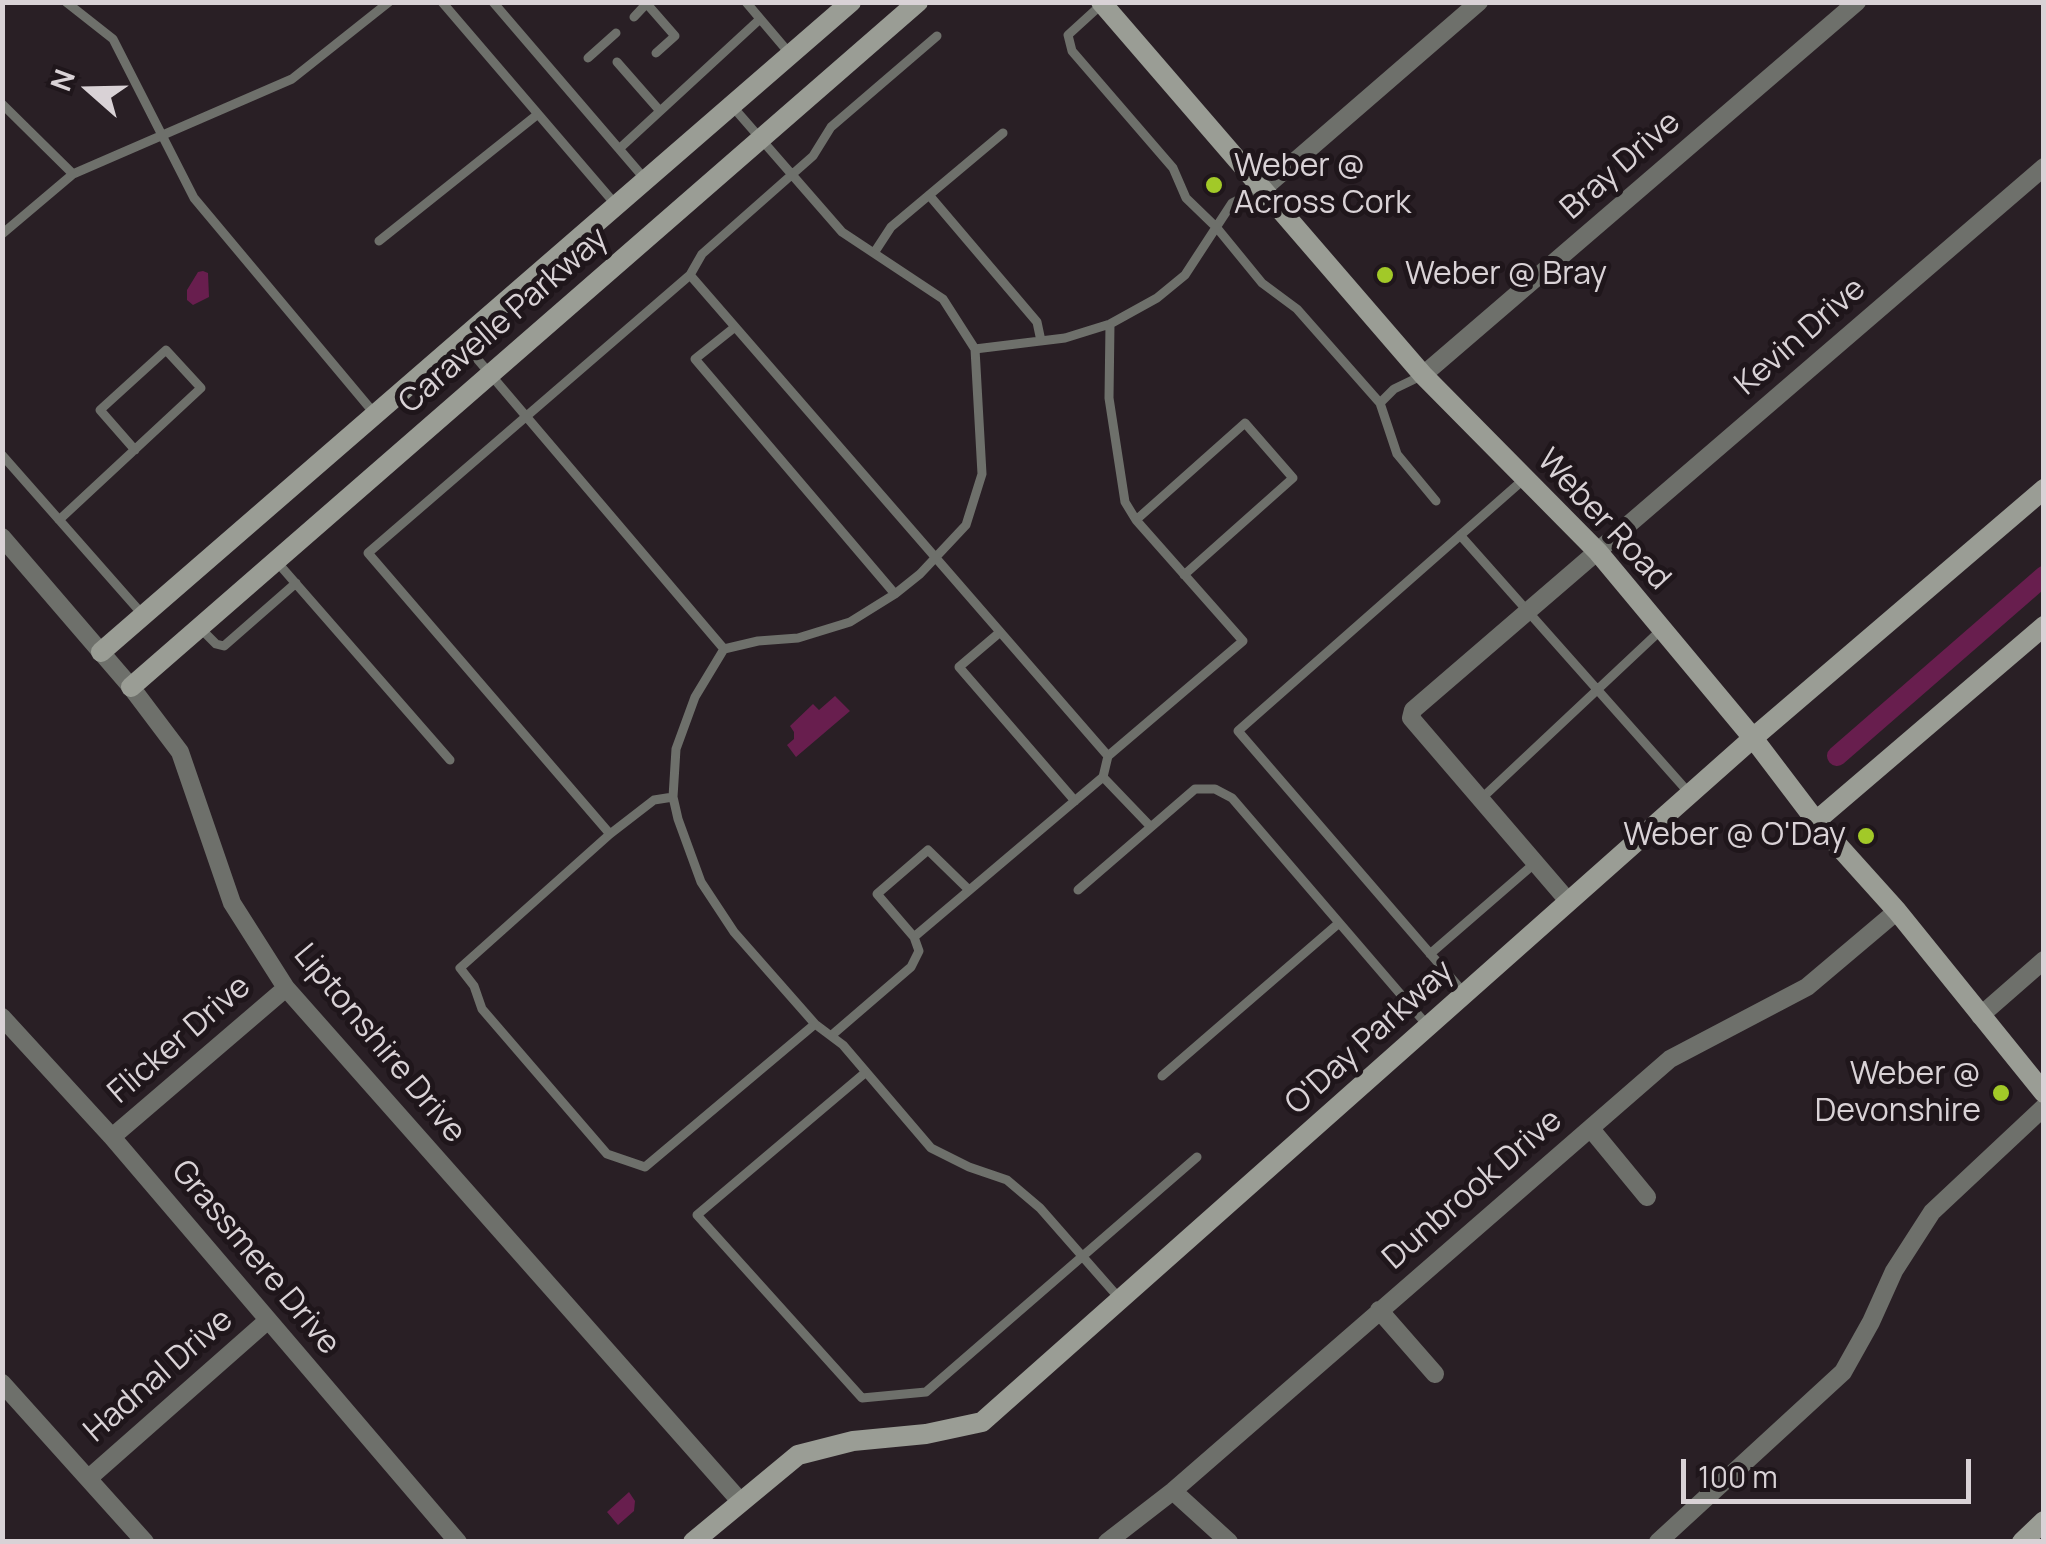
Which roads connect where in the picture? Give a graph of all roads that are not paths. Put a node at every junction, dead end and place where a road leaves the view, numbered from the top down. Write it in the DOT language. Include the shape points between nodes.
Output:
graph roads {
  1 [pos="66,2"];
  2 [pos="389,2"];
  3 [pos="442,2"];
  4 [pos="493,2"];
  5 [pos="746,2"];
  6 [pos="918,2"];
  7 [pos="1479,2"];
  8 [pos="1857,2"];
  9 [pos="648,3"];
  10 [pos="1102,3"];
  11 [pos="841,6"];
  12 [pos="634,17"];
  13 [pos="760,20"];
  14 [pos="616,32"];
  15 [pos="937,36"];
  16 [pos="656,53"];
  17 [pos="790,54"];
  18 [pos="588,58"];
  19 [pos="617,62"];
  20 [pos="639,69"];
  21 [pos="570,74"];
  22 [pos="630,77"];
  23 [pos="560,82"];
  24 [pos="2,104"];
  25 [pos="731,104"];
  26 [pos="660,112"];
  27 [pos="538,114"];
  28 [pos="1003,132"];
  29 [pos="162,134"];
  30 [pos="761,138"];
  31 [pos="618,149"];
  32 [pos="2044,167"];
  33 [pos="73,174"];
  34 [pos="792,175"];
  35 [pos="646,180"];
  36 [pos="1264,188"];
  37 [pos="929,195"];
  38 [pos="616,205"];
  39 [pos="1217,228"];
  40 [pos="2,234"];
  41 [pos="379,241"];
  42 [pos="874,253"];
  43 [pos="690,274"];
  44 [pos="1110,324"];
  45 [pos="735,327"];
  46 [pos="462,341"];
  47 [pos="1041,341"];
  48 [pos="975,349"];
  49 [pos="490,372"];
  50 [pos="1423,376"];
  51 [pos="1380,402"];
  52 [pos="526,414"];
  53 [pos="376,415"];
  54 [pos="134,450"];
  55 [pos="2,455"];
  56 [pos="1525,478"];
  57 [pos="2044,489"];
  58 [pos="1436,500"];
  59 [pos="59,520"];
  60 [pos="1136,520"];
  61 [pos="1460,535"];
  62 [pos="2,537"];
  63 [pos="1598,552"];
  64 [pos="932,558"];
  65 [pos="276,560"];
  66 [pos="1184,575"];
  67 [pos="296,583"];
  68 [pos="895,594"];
  69 [pos="1528,612"];
  70 [pos="143,615"];
  71 [pos="2044,626"];
  72 [pos="199,627"];
  73 [pos="1662,628"];
  74 [pos="999,632"];
  75 [pos="724,648"];
  76 [pos="101,652"];
  77 [pos="131,687"];
  78 [pos="1598,690"];
  79 [pos="1753,738"];
  80 [pos="1108,756"];
  81 [pos="450,760"];
  82 [pos="1103,777"];
  83 [pos="1690,794"];
  84 [pos="673,796"];
  85 [pos="1482,798"];
  86 [pos="1075,801"];
  87 [pos="1816,821"];
  88 [pos="1150,826"];
  89 [pos="610,834"];
  90 [pos="1536,863"];
  91 [pos="969,890"];
  92 [pos="1078,890"];
  93 [pos="1569,902"];
  94 [pos="1897,910"];
  95 [pos="1339,923"];
  96 [pos="914,937"];
  97 [pos="1430,954"];
  98 [pos="2044,960"];
  99 [pos="286,988"];
  100 [pos="1465,994"];
  101 [pos="2,1016"];
  102 [pos="1980,1016"];
  103 [pos="815,1024"];
  104 [pos="1428,1027"];
  105 [pos="832,1035"];
  106 [pos="866,1072"];
  107 [pos="1162,1076"];
  108 [pos="2044,1093"];
  109 [pos="2044,1107"];
  110 [pos="1591,1129"];
  111 [pos="112,1138"];
  112 [pos="1197,1157"];
  113 [pos="1647,1197"];
  114 [pos="1082,1255"];
  115 [pos="1120,1299"];
  116 [pos="1379,1310"];
  117 [pos="268,1321"];
  118 [pos="1435,1374"];
  119 [pos="2,1383"];
  120 [pos="90,1477"];
  121 [pos="1173,1491"];
  122 [pos="740,1501"];
  123 [pos="2044,1520"];
  124 [pos="145,1542"];
  125 [pos="458,1542"];
  126 [pos="694,1542"];
  127 [pos="1107,1542"];
  128 [pos="1230,1542"];
  129 [pos="1658,1542"];
  130 [pos="2022,1542"];
  1 -- 29 [label="lane" via="113,40"];
  2 -- 29 [label="lane" via="292,79"];
  3 -- 27 [label="lane"];
  4 -- 23 [label="lane"];
  5 -- 13 [label="lane"];
  6 -- 30 [label="street, Caravelle Parkway"];
  7 -- 36 [label="street"];
  8 -- 50 [label="street, Bray Drive"];
  9 -- 12 [label="lane"];
  9 -- 16 [label="lane" via="674,36"];
  10 -- 36 [label="street, Weber Road"];
  10 -- 39 [label="lane" via="1068,35 1072,52"];
  11 -- 17 [label="street, Caravelle Parkway"];
  13 -- 17 [label="lane"];
  13 -- 26 [label="lane"];
  14 -- 18 [label="lane"];
  15 -- 34 [label="lane" via="830,127 814,156"];
  17 -- 25 [label="street, Caravelle Parkway"];
  19 -- 22 [label="lane"];
  20 -- 22 [label="lane"];
  21 -- 23 [label="lane"];
  22 -- 26 [label="lane"];
  23 -- 31 [label="lane"];
  24 -- 33 [label="lane"];
  25 -- 30 [label="lane"];
  25 -- 35 [label="street, Caravelle Parkway"];
  26 -- 31 [label="lane"];
  27 -- 38 [label="lane"];
  27 -- 41 [label="lane"];
  28 -- 37 [label="lane"];
  29 -- 33 [label="lane"];
  29 -- 53 [label="lane" via="194,198"];
  30 -- 34 [label="lane"];
  30 -- 49 [label="street, Caravelle Parkway"];
  31 -- 35 [label="lane"];
  32 -- 63 [label="street, Kevin Drive"];
  33 -- 40 [label="lane"];
  34 -- 42 [label="lane" via="842,232"];
  34 -- 43 [label="lane" via="702,254"];
  35 -- 38 [label="street, Caravelle Parkway"];
  36 -- 39 [label="lane" via="1232,203"];
  36 -- 50 [label="street, Weber Road"];
  37 -- 42 [label="lane" via="891,227"];
  37 -- 47 [label="lane" via="1037,322"];
  38 -- 46 [label="street, Caravelle Parkway"];
  39 -- 44 [label="lane" via="1186,275"];
  39 -- 51 [label="lane"];
  42 -- 48 [label="lane" via="943,299"];
  43 -- 45 [label="lane"];
  43 -- 52 [label="lane"];
  44 -- 47 [label="lane"];
  44 -- 60 [label="lane" via="1109,398 1125,502"];
  45 -- 64 [label="lane"];
  45 -- 68 [label="lane" via="695,359"];
  46 -- 49 [label="lane"];
  46 -- 53 [label="street, Caravelle Parkway"];
  47 -- 48 [label="lane"];
  48 -- 64 [label="lane" via="982,474 966,525"];
  49 -- 52 [label="lane"];
  49 -- 65 [label="street, Caravelle Parkway"];
  50 -- 51 [label="lane"];
  50 -- 56 [label="street, Weber Road"];
  51 -- 58 [label="lane" via="1398,454"];
  52 -- 75 [label="lane"];
  52 -- 89 [label="lane" via="368,553"];
  53 -- 70 [label="street, Caravelle Parkway"];
  54 -- 54 [label="lane" via="201,388 166,350 100,410"];
  54 -- 59 [label="lane"];
  55 -- 59 [label="lane"];
  56 -- 61 [label="lane"];
  56 -- 63 [label="street, Weber Road"];
  57 -- 79 [label="street, O'Day Parkway"];
  59 -- 70 [label="lane"];
  60 -- 66 [label="lane"];
  60 -- 66 [label="lane" via="1245,422 1293,478"];
  61 -- 69 [label="lane"];
  61 -- 97 [label="lane" via="1238,731"];
  62 -- 76 [label="street, Liptonshire Drive"];
  63 -- 69 [label="street, Kevin Drive"];
  63 -- 73 [label="street, Weber Road"];
  64 -- 68 [label="lane"];
  64 -- 74 [label="lane"];
  65 -- 67 [label="lane"];
  65 -- 72 [label="street, Caravelle Parkway"];
  66 -- 80 [label="lane" via="1243,640"];
  67 -- 72 [label="lane" via="224,646"];
  67 -- 81 [label="lane"];
  68 -- 75 [label="lane" via="850,622 798,638"];
  69 -- 78 [label="lane"];
  69 -- 85 [label="street, Kevin Drive" via="1410,714"];
  70 -- 76 [label="street, Caravelle Parkway"];
  71 -- 87 [label="street"];
  72 -- 77 [label="street, Caravelle Parkway"];
  73 -- 78 [label="lane"];
  73 -- 79 [label="street, Weber Road"];
  74 -- 80 [label="lane"];
  74 -- 86 [label="lane" via="959,668"];
  75 -- 84 [label="lane" via="695,697 676,750"];
  76 -- 77 [label="street, Liptonshire Drive"];
  77 -- 99 [label="street, Liptonshire Drive" via="180,752 232,903"];
  78 -- 83 [label="lane"];
  78 -- 85 [label="lane"];
  79 -- 83 [label="street, O'Day Parkway"];
  79 -- 87 [label="street, Weber Road"];
  80 -- 82 [label="lane"];
  82 -- 86 [label="lane"];
  82 -- 88 [label="lane"];
  83 -- 93 [label="street, O'Day Parkway"];
  84 -- 89 [label="lane" via="654,800"];
  84 -- 103 [label="lane" via="701,882 734,932"];
  85 -- 90 [label="street"];
  86 -- 91 [label="lane"];
  87 -- 94 [label="street, Weber Road"];
  88 -- 92 [label="lane"];
  88 -- 95 [label="lane" via="1194,789 1232,798"];
  89 -- 103 [label="lane" via="460,968 482,1009 608,1154 645,1168"];
  90 -- 93 [label="street"];
  90 -- 97 [label="lane"];
  91 -- 96 [label="lane"];
  91 -- 96 [label="lane" via="928,850 877,894"];
  93 -- 100 [label="street, O'Day Parkway"];
  94 -- 102 [label="street, Weber Road"];
  94 -- 110 [label="street, Dunbrook Drive" via="1807,987 1670,1059"];
  95 -- 104 [label="lane"];
  95 -- 107 [label="lane"];
  96 -- 105 [label="lane" via="919,951 912,967"];
  97 -- 100 [label="lane"];
  98 -- 102 [label="street"];
  99 -- 111 [label="street, Flicker Drive"];
  99 -- 122 [label="street, Liptonshire Drive"];
  100 -- 104 [label="street, O'Day Parkway"];
  101 -- 111 [label="street, Grassmere Drive"];
  102 -- 108 [label="street, Weber Road"];
  103 -- 105 [label="lane"];
  104 -- 115 [label="street, O'Day Parkway"];
  105 -- 106 [label="lane"];
  106 -- 114 [label="lane" via="932,1148 1007,1180"];
  106 -- 114 [label="lane" via="697,1215 850,1388 862,1398 926,1392"];
  109 -- 129 [label="street" via="1932,1212 1843,1372"];
  110 -- 113 [label="street"];
  110 -- 116 [label="street, Dunbrook Drive"];
  111 -- 117 [label="street, Grassmere Drive"];
  112 -- 114 [label="lane"];
  114 -- 115 [label="lane"];
  115 -- 122 [label="street, O'Day Parkway" via="982,1422 798,1455"];
  116 -- 118 [label="street"];
  116 -- 121 [label="street, Dunbrook Drive"];
  117 -- 120 [label="street, Hadnal Drive"];
  117 -- 125 [label="street, Grassmere Drive"];
  119 -- 120 [label="street"];
  120 -- 124 [label="street"];
  121 -- 127 [label="street, Dunbrook Drive"];
  121 -- 128 [label="street"];
  122 -- 126 [label="street, O'Day Parkway"];
  123 -- 130 [label="street"];
}
